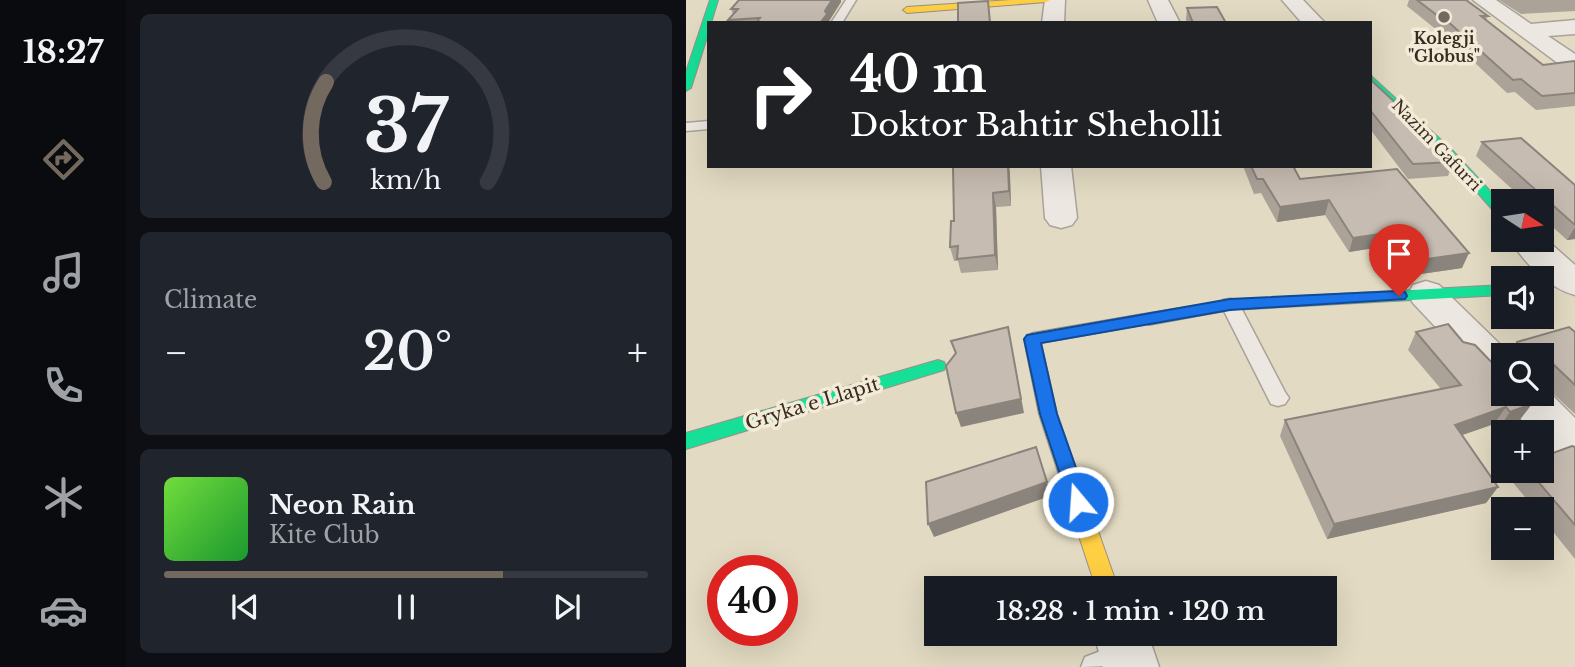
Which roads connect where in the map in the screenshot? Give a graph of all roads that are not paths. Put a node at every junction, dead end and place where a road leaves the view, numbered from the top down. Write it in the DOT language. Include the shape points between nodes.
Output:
graph roads {
  1 [pos="713,0"];
  2 [pos="851,0"];
  3 [pos="1046,0"];
  4 [pos="1055,0"];
  5 [pos="1158,0"];
  6 [pos="1292,0"];
  7 [pos="1483,0"];
  8 [pos="907,10"];
  9 [pos="837,21"];
  10 [pos="1053,21"];
  11 [pos="1168,21"];
  12 [pos="1312,21"];
  13 [pos="1575,27"];
  14 [pos="1525,30"];
  15 [pos="1575,65"];
  16 [pos="1372,80"];
  17 [pos="686,88"];
  18 [pos="707,125"];
  19 [pos="686,127"];
  20 [pos="1056,168"];
  21 [pos="1491,200"];
  22 [pos="1060,214"];
  23 [pos="1538,252"];
  24 [pos="1563,284"];
  25 [pos="1491,291"];
  26 [pos="1426,295"];
  27 [pos="1230,305"];
  28 [pos="1491,361"];
  29 [pos="938,366"];
  30 [pos="1278,398"];
  31 [pos="1536,406"];
  32 [pos="686,441"];
  33 [pos="1575,447"];
  34 [pos="1103,576"];
  1 -- 17 [label="street"];
  2 -- 9 [label="lane"];
  3 -- 8 [label="street"];
  4 -- 10 [label="street"];
  5 -- 11 [label="street"];
  6 -- 12 [label="street"];
  7 -- 14 [label="street"];
  13 -- 14 [label="street"];
  14 -- 15 [label="street"];
  16 -- 21 [label="street, Nazim Gafurri"];
  18 -- 19 [label="lane"];
  20 -- 22 [label="street"];
  23 -- 24 [label="street"];
  25 -- 26 [label="street"];
  26 -- 27 [label="street"];
  26 -- 28 [label="street"];
  27 -- 30 [label="lane"];
  27 -- 34 [label="street" via="1032,339 1048,414"];
  29 -- 32 [label="street, Gryka e Llapit"];
  31 -- 33 [label="street"];
}
